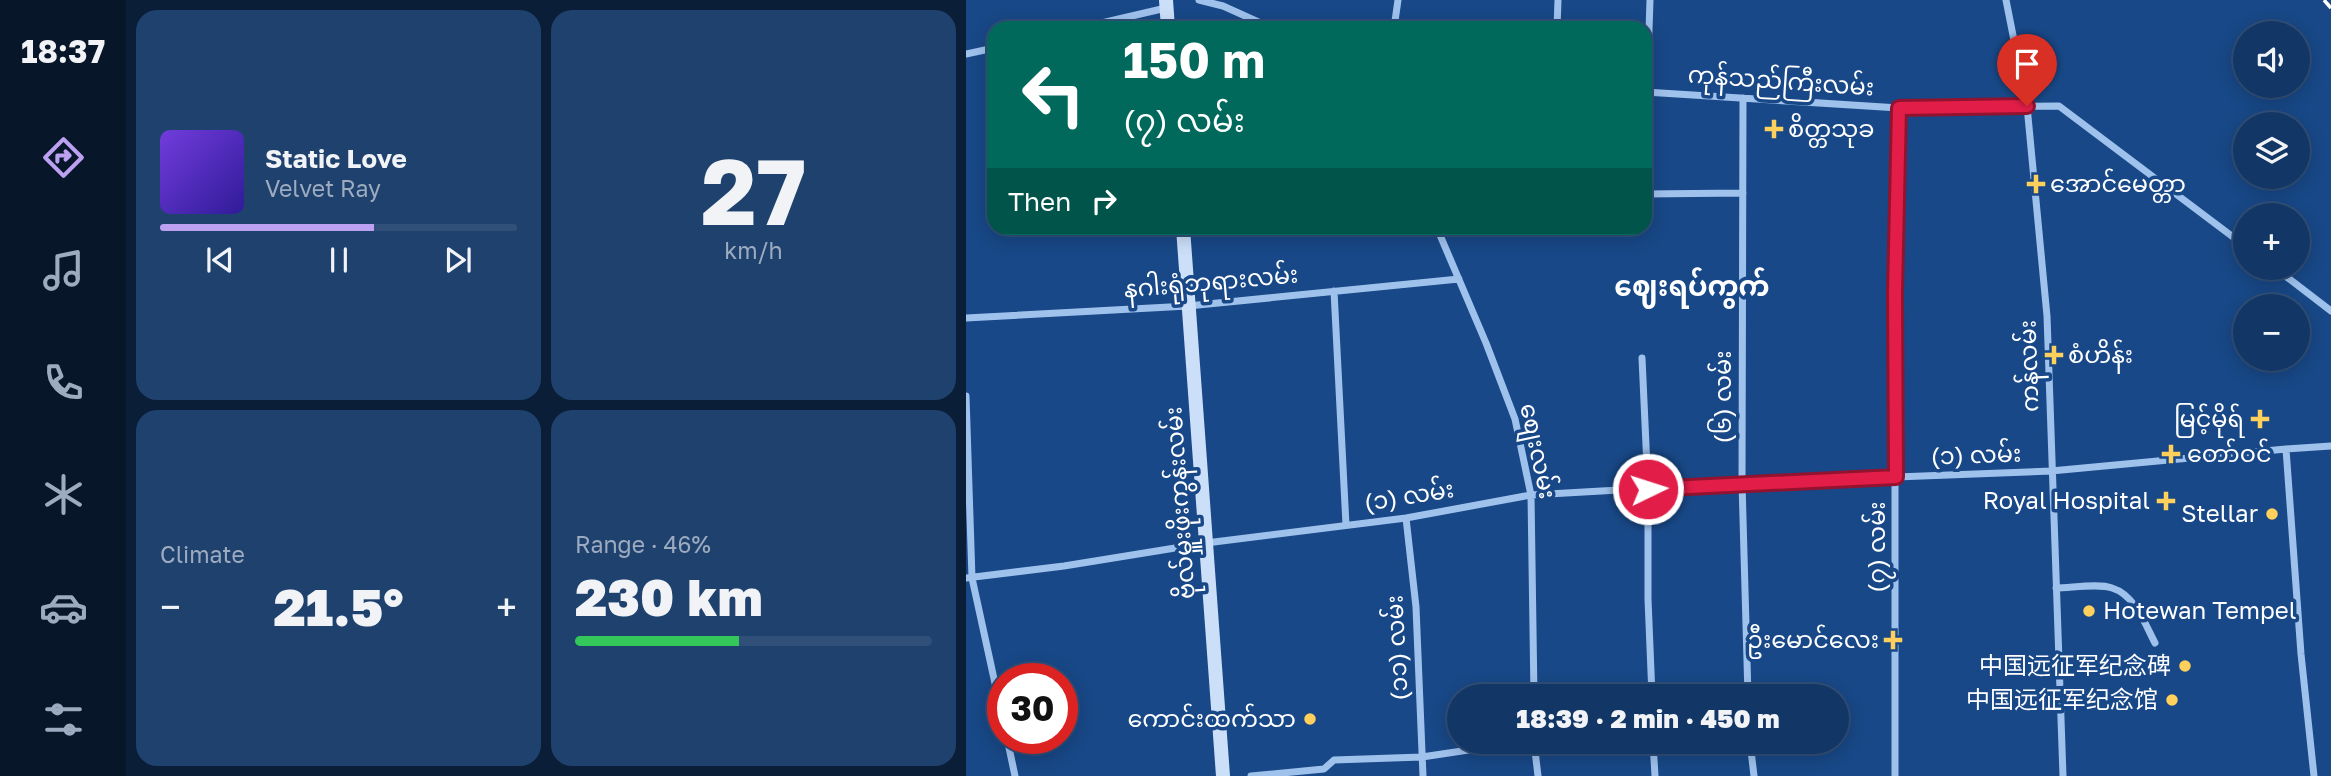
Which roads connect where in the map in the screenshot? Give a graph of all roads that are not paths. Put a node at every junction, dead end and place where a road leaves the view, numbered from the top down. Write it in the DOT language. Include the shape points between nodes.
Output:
graph roads {
  1 [pos="1199,0"];
  2 [pos="1398,0"];
  3 [pos="1558,0"];
  4 [pos="1650,0"];
  5 [pos="2006,0"];
  6 [pos="1166,4"];
  7 [pos="1105,21"];
  8 [pos="1256,21"];
  9 [pos="1395,21"];
  10 [pos="1556,21"];
  11 [pos="1649,21"];
  12 [pos="987,50"];
  13 [pos="966,54"];
  14 [pos="1652,92"];
  15 [pos="1743,98"];
  16 [pos="2027,106"];
  17 [pos="1899,108"];
  18 [pos="1743,193"];
  19 [pos="1652,194"];
  20 [pos="1183,235"];
  21 [pos="1440,235"];
  22 [pos="2233,237"];
  23 [pos="1459,279"];
  24 [pos="2291,280"];
  25 [pos="1334,291"];
  26 [pos="1188,306"];
  27 [pos="2331,311"];
  28 [pos="966,318"];
  29 [pos="1642,358"];
  30 [pos="966,396"];
  31 [pos="2331,446"];
  32 [pos="2286,449"];
  33 [pos="2052,471"];
  34 [pos="1896,477"];
  35 [pos="1742,483"];
  36 [pos="1648,489"];
  37 [pos="1531,495"];
  38 [pos="1406,518"];
  39 [pos="1346,526"];
  40 [pos="1206,543"];
  41 [pos="969,578"];
  42 [pos="2056,588"];
  43 [pos="2155,643"];
  44 [pos="989,663"];
  45 [pos="1534,684"];
  46 [pos="1652,684"];
  47 [pos="1748,684"];
  48 [pos="1447,753"];
  49 [pos="1010,754"];
  50 [pos="1535,754"];
  51 [pos="1654,754"];
  52 [pos="1751,754"];
  53 [pos="1422,757"];
  54 [pos="1015,776"];
  55 [pos="1223,776"];
  56 [pos="1251,776"];
  57 [pos="1423,776"];
  58 [pos="1538,776"];
  59 [pos="1655,776"];
  60 [pos="1754,776"];
  61 [pos="1895,776"];
  62 [pos="2063,776"];
  63 [pos="2314,776"];
  1 -- 8 [label="street"];
  2 -- 9 [label="street"];
  3 -- 10 [label="street"];
  4 -- 11 [label="street"];
  5 -- 16 [label="street, ကန်လမ်း"];
  6 -- 7 [label="street"];
  12 -- 13 [label="street"];
  14 -- 15 [label="street, ကုန်သည်ကြီးလမ်း"];
  15 -- 17 [label="street, ကုန်သည်ကြီးလမ်း"];
  15 -- 18 [label="street, (၆) လမ်း"];
  16 -- 17 [label="street, ကုန်သည်ကြီးလမ်း"];
  16 -- 22 [label="street, ကုန်သည်ကြီးလမ်း" via="2059,106"];
  16 -- 33 [label="street, ကန်လမ်း" via="2047,316"];
  17 -- 34 [label="street, (၇) လမ်း"];
  18 -- 19 [label="street"];
  18 -- 35 [label="street, (၆) လမ်း"];
  20 -- 26 [label="street, ဗိုလ်မှူးဖိုးကွန်းလမ်း"];
  21 -- 23 [label="street, စျေးလမ်း"];
  23 -- 25 [label="street, နဂါးရုံဘုရားလမ်း"];
  23 -- 37 [label="street, စျေးလမ်း" via="1515,419"];
  24 -- 27 [label="street"];
  25 -- 26 [label="street, နဂါးရုံဘုရားလမ်း"];
  25 -- 39 [label="street"];
  26 -- 28 [label="street, နဂါးရုံဘုရားလမ်း"];
  26 -- 40 [label="street, ဗိုလ်မှူးဖိုးကွန်းလမ်း"];
  29 -- 36 [label="street"];
  30 -- 41 [label="street"];
  31 -- 32 [label="street"];
  32 -- 33 [label="street, (၁) လမ်း"];
  32 -- 63 [label="street"];
  33 -- 34 [label="street, (၁) လမ်း"];
  33 -- 42 [label="street, ကန်လမ်း"];
  34 -- 35 [label="street, (၁) လမ်း"];
  34 -- 61 [label="street, (၇) လမ်း"];
  35 -- 36 [label="street, (၁) လမ်း"];
  35 -- 47 [label="street, (၆) လမ်း"];
  36 -- 37 [label="street, (၁) လမ်း"];
  36 -- 46 [label="street"];
  37 -- 38 [label="street, (၁) လမ်း"];
  37 -- 45 [label="street, စျေးလမ်း"];
  38 -- 39 [label="street, (၁) လမ်း"];
  38 -- 53 [label="street, (၁၁) လမ်း" via="1416,607"];
  39 -- 40 [label="street, (၁) လမ်း"];
  40 -- 41 [label="street, (၁) လမ်း"];
  40 -- 55 [label="street, ဗိုလ်မှူးဖိုးကွန်းလမ်း"];
  41 -- 44 [label="street"];
  42 -- 43 [label="street" via="2110,587 2135,604"];
  42 -- 62 [label="street, ကန်လမ်း"];
  48 -- 53 [label="street"];
  49 -- 54 [label="street"];
  50 -- 58 [label="street"];
  51 -- 59 [label="street"];
  52 -- 60 [label="street"];
  53 -- 56 [label="street" via="1334,760 1324,769"];
  53 -- 57 [label="street, (၁၁) လမ်း"];
}
